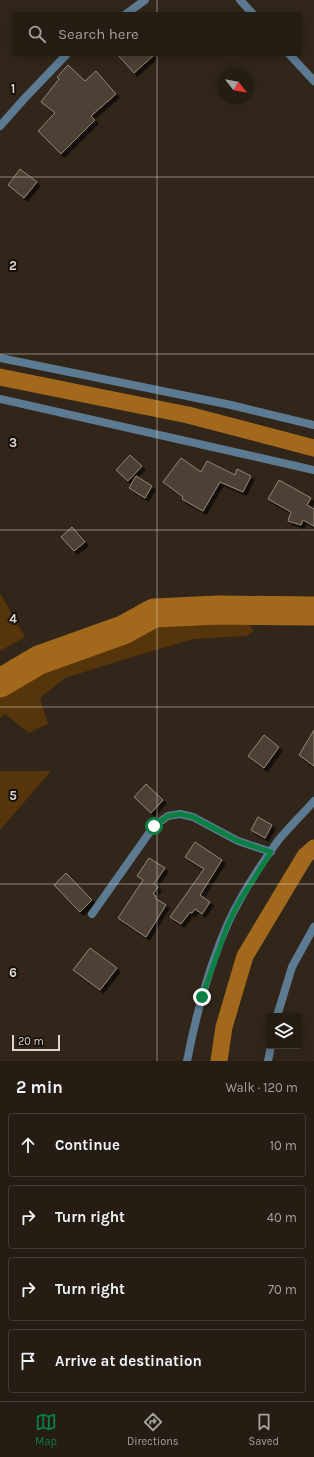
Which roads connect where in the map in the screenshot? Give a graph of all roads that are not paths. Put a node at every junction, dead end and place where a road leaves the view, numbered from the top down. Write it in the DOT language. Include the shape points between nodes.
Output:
graph roads {
  1 [pos="146,0"];
  2 [pos="240,0"];
  3 [pos="129,12"];
  4 [pos="251,12"];
  5 [pos="65,56"];
  6 [pos="291,56"];
  7 [pos="314,81"];
  8 [pos="0,126"];
  9 [pos="0,358"];
  10 [pos="0,399"];
  11 [pos="314,416"];
  12 [pos="311,424"];
  13 [pos="314,470"];
  14 [pos="314,801"];
  15 [pos="271,852"];
  16 [pos="92,914"];
  17 [pos="314,928"];
  18 [pos="278,1013"];
  19 [pos="270,1049"];
  20 [pos="188,1061"];
  21 [pos="268,1061"];
  1 -- 3 [label="street"];
  2 -- 4 [label="street"];
  5 -- 8 [label="street"];
  6 -- 7 [label="street"];
  9 -- 12 [label="street"];
  10 -- 13 [label="street"];
  11 -- 12 [label="street"];
  14 -- 15 [label="street"];
  15 -- 16 [label="street" via="238,841 193,817 180,814 168,816 154,826"];
  15 -- 20 [label="street" via="228,924 200,1004"];
  17 -- 18 [label="street" via="292,967"];
  19 -- 21 [label="street"];
}
